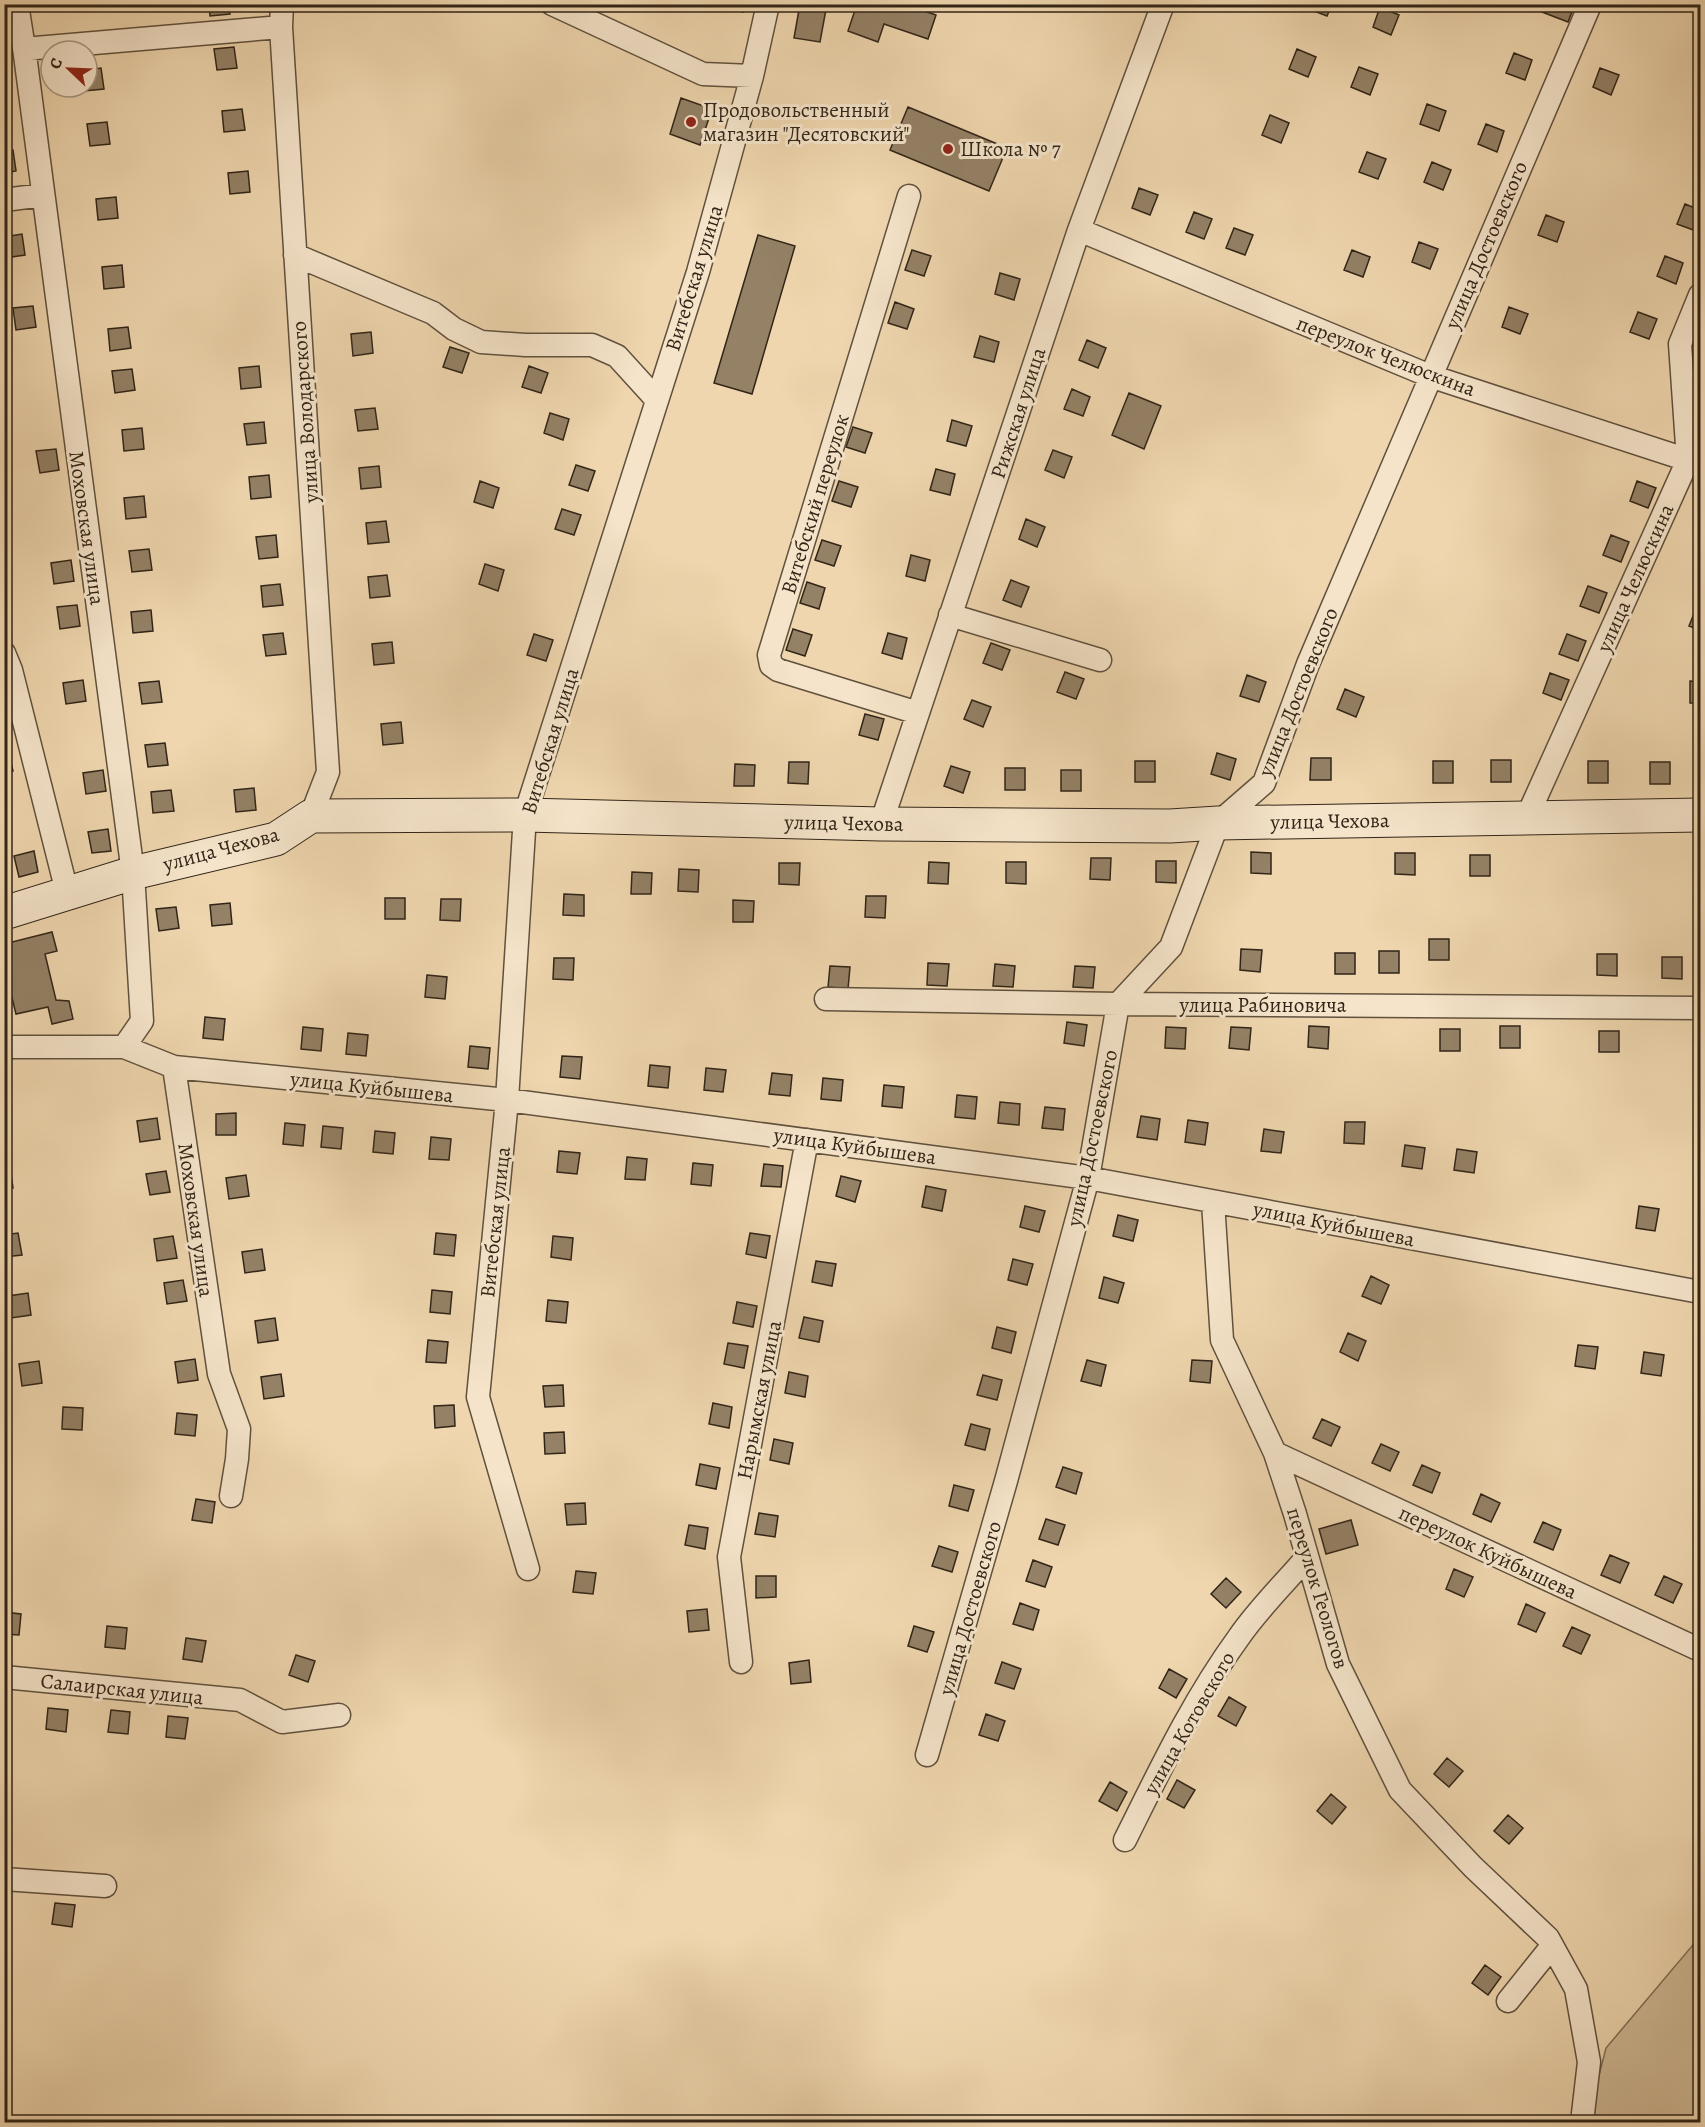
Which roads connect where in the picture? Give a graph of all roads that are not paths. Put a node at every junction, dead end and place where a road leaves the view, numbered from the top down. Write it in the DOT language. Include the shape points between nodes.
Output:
graph roads {
  1 [pos="17,4"];
  2 [pos="552,4"];
  3 [pos="768,4"];
  4 [pos="1163,4"];
  5 [pos="1587,4"];
  6 [pos="281,16"];
  7 [pos="24,49"];
  8 [pos="752,76"];
  9 [pos="43,195"];
  10 [pos="909,196"];
  11 [pos="4,200"];
  12 [pos="1079,230"];
  13 [pos="295,255"];
  14 [pos="1701,295"];
  15 [pos="1430,376"];
  16 [pos="657,400"];
  17 [pos="1694,462"];
  18 [pos="950,615"];
  19 [pos="4,653"];
  20 [pos="1100,660"];
  21 [pos="918,713"];
  22 [pos="525,815"];
  23 [pos="1701,815"];
  24 [pos="311,816"];
  25 [pos="1527,817"];
  26 [pos="881,824"];
  27 [pos="1218,824"];
  28 [pos="133,873"];
  29 [pos="67,892"];
  30 [pos="4,913"];
  31 [pos="826,999"];
  32 [pos="1118,1004"];
  33 [pos="1701,1008"];
  34 [pos="4,1047"];
  35 [pos="124,1047"];
  36 [pos="174,1067"];
  37 [pos="507,1100"];
  38 [pos="807,1140"];
  39 [pos="1088,1178"];
  40 [pos="1213,1202"];
  41 [pos="1701,1292"];
  42 [pos="1275,1453"];
  43 [pos="231,1496"];
  44 [pos="1307,1557"];
  45 [pos="528,1569"];
  46 [pos="1701,1650"];
  47 [pos="741,1662"];
  48 [pos="4,1677"];
  49 [pos="339,1715"];
  50 [pos="927,1755"];
  51 [pos="1125,1840"];
  52 [pos="4,1879"];
  53 [pos="105,1886"];
  54 [pos="1552,1946"];
  55 [pos="1508,2001"];
  56 [pos="1582,2122"];
  1 -- 7 [label="street, Моховская улица"];
  2 -- 8 [label="street" via="703,74"];
  3 -- 8 [label="street, Витебская улица"];
  4 -- 12 [label="street, Рижская улица"];
  5 -- 15 [label="street, улица Достоевского"];
  6 -- 7 [label="street"];
  6 -- 13 [label="street, улица Володарского"];
  7 -- 9 [label="street, Моховская улица"];
  8 -- 16 [label="street, Витебская улица" via="698,272"];
  9 -- 11 [label="street"];
  9 -- 28 [label="street, Моховская улица"];
  10 -- 21 [label="street, Витебский переулок" via="770,655 771,665 778,670"];
  12 -- 15 [label="street, переулок Челюскина"];
  12 -- 18 [label="street, Рижская улица"];
  13 -- 16 [label="street" via="433,313 481,342 592,345 617,356"];
  13 -- 24 [label="street, улица Володарского" via="328,772"];
  14 -- 17 [label="street, улица Челюскина" via="1680,345"];
  15 -- 17 [label="street, переулок Челюскина"];
  15 -- 27 [label="street, улица Достоевского" via="1308,664 1264,783"];
  16 -- 22 [label="street, Витебская улица"];
  17 -- 25 [label="street, улица Челюскина"];
  18 -- 20 [label="street"];
  18 -- 21 [label="street, Рижская улица"];
  19 -- 29 [label="street"];
  21 -- 26 [label="street, Рижская улица"];
  22 -- 24 [label="street, улица Чехова"];
  22 -- 26 [label="street, улица Чехова"];
  22 -- 37 [label="street, Витебская улица"];
  23 -- 25 [label="street, улица Чехова"];
  24 -- 28 [label="street, улица Чехова" via="276,839"];
  25 -- 27 [label="street, улица Чехова"];
  26 -- 27 [label="street, улица Чехова"];
  27 -- 32 [label="street, улица Достоевского" via="1171,947"];
  28 -- 29 [label="street, улица Чехова"];
  28 -- 35 [label="street, Моховская улица" via="142,1021"];
  29 -- 30 [label="street, улица Чехова"];
  31 -- 32 [label="street, улица Рабиновича"];
  32 -- 33 [label="street, улица Рабиновича"];
  32 -- 39 [label="street, улица Достоевского"];
  34 -- 35 [label="street, улица Куйбышева"];
  35 -- 36 [label="street, улица Куйбышева"];
  36 -- 37 [label="street, улица Куйбышева"];
  36 -- 43 [label="street, Моховская улица" via="219,1374 239,1429"];
  37 -- 38 [label="street, улица Куйбышева"];
  37 -- 45 [label="street, Витебская улица" via="478,1397"];
  38 -- 39 [label="street, улица Куйбышева"];
  38 -- 47 [label="street, Нарымская улица" via="729,1557"];
  39 -- 40 [label="street, улица Куйбышева"];
  39 -- 50 [label="street, улица Достоевского"];
  40 -- 41 [label="street, улица Куйбышева"];
  40 -- 42 [label="street, переулок Геологов" via="1222,1340"];
  42 -- 44 [label="street, переулок Геологов"];
  42 -- 46 [label="street, переулок Куйбышева"];
  44 -- 51 [label="street, улица Котовского" via="1240,1635 1202,1692"];
  44 -- 54 [label="street, переулок Геологов" via="1338,1664 1400,1790"];
  48 -- 49 [label="street, Салаирская улица" via="240,1700 282,1722"];
  52 -- 53 [label="street"];
  54 -- 55 [label="street"];
  54 -- 56 [label="street, переулок Геологов" via="1576,1989 1589,2062"];
}
